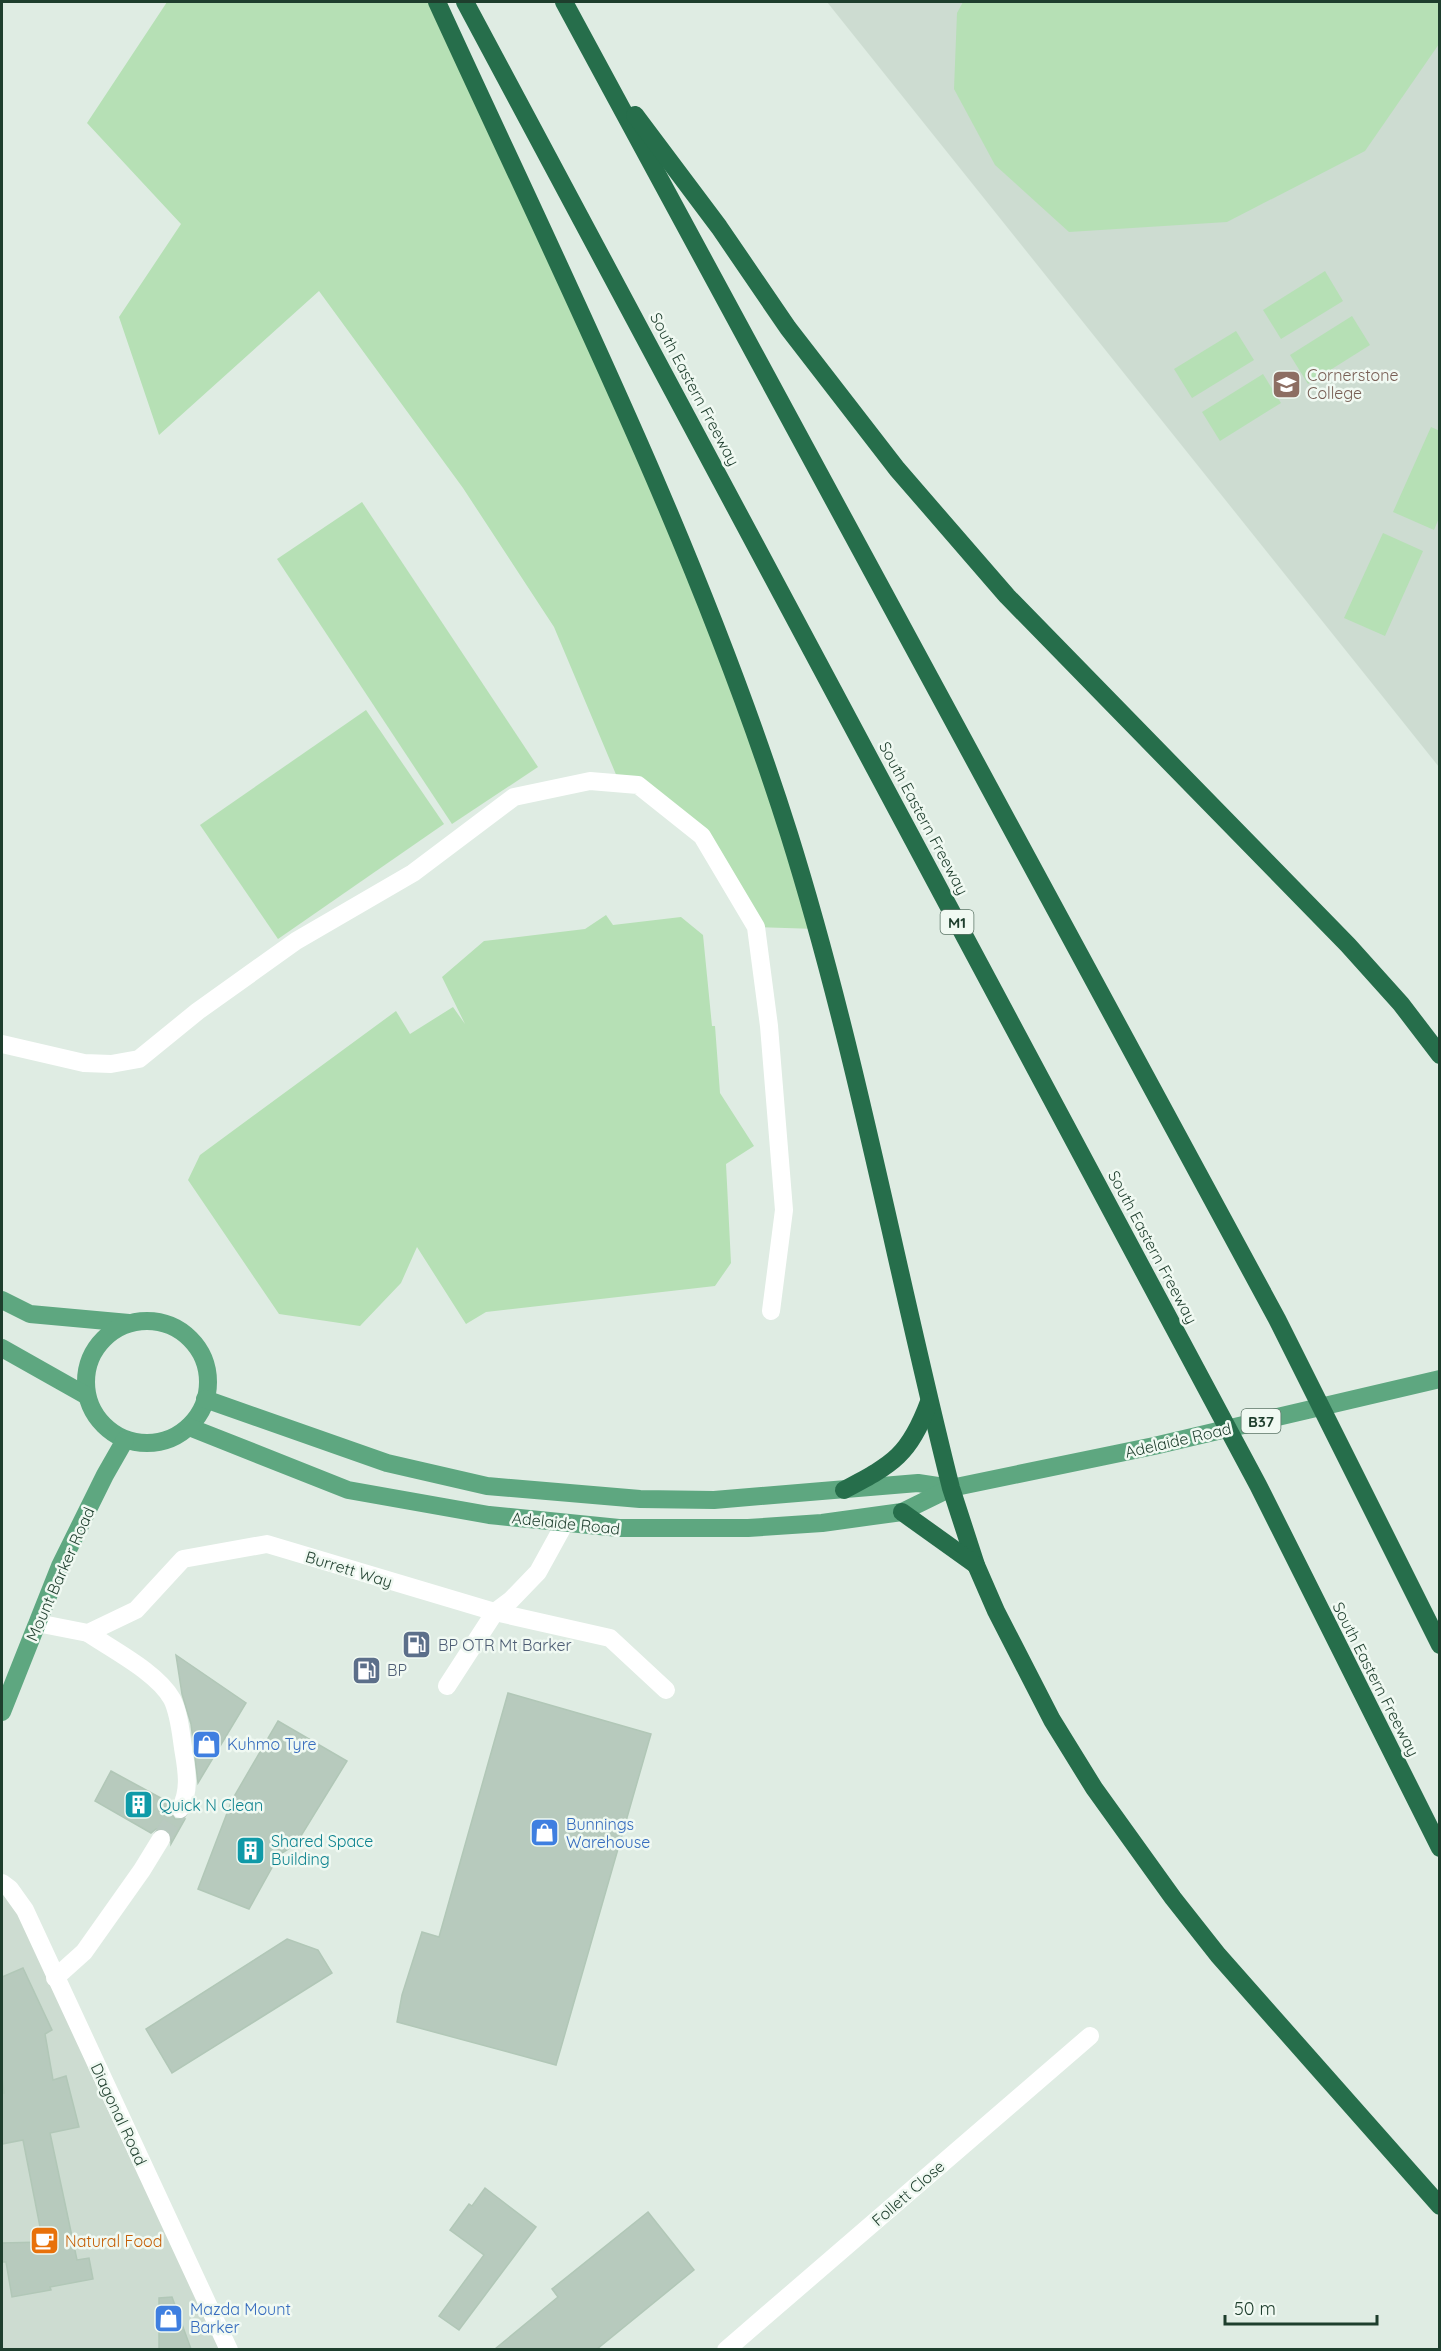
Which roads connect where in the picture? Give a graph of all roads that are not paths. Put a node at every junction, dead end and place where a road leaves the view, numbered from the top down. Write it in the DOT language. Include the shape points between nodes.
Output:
graph roads {
  1 [pos="437,2"];
  2 [pos="465,2"];
  3 [pos="564,2"];
  4 [pos="598,65"];
  5 [pos="2,1044"];
  6 [pos="1440,1055"];
  7 [pos="2,1300"];
  8 [pos="771,1311"];
  9 [pos="130,1323"];
  10 [pos="2,1348"];
  11 [pos="1440,1379"];
  12 [pos="87,1396"];
  13 [pos="206,1399"];
  14 [pos="929,1402"];
  15 [pos="189,1427"];
  16 [pos="125,1440"];
  17 [pos="951,1488"];
  18 [pos="844,1490"];
  19 [pos="902,1512"];
  20 [pos="565,1523"];
  21 [pos="976,1565"];
  22 [pos="495,1612"];
  23 [pos="37,1623"];
  24 [pos="88,1633"];
  25 [pos="1440,1646"];
  26 [pos="447,1686"];
  27 [pos="666,1690"];
  28 [pos="2,1712"];
  29 [pos="180,1809"];
  30 [pos="161,1839"];
  31 [pos="1440,1848"];
  32 [pos="2,1883"];
  33 [pos="56,1978"];
  34 [pos="1090,2036"];
  35 [pos="1440,2206"];
  36 [pos="229,2349"];
  37 [pos="726,2349"];
  1 -- 14 [label="highway" via="625,412 705,600 757,738 789,833 832,985"];
  2 -- 31 [label="highway, South Eastern Freeway / M1" via="1258,1485"];
  3 -- 4 [label="highway"];
  4 -- 6 [label="highway" via="719,227 788,328 897,469 1007,596 1348,945"];
  4 -- 25 [label="highway" via="1277,1319"];
  5 -- 8 [label="street" via="84,1063 139,1059 296,941 412,873 514,797 590,781 638,785 702,836 756,927 769,1026 784,1210"];
  7 -- 9 [label="main road" via="30,1314"];
  9 -- 12 [label="main road" via="114,1330 90,1359"];
  9 -- 13 [label="main road" via="167,1324 183,1333 205,1363"];
  10 -- 12 [label="main road"];
  11 -- 17 [label="main road, Adelaide Road / B37" via="1154,1446"];
  12 -- 16 [label="main road" via="101,1422"];
  13 -- 15 [label="main road"];
  13 -- 18 [label="main road, Adelaide Road / B37" via="387,1462 487,1486 640,1499 714,1500"];
  14 -- 17 [label="highway"];
  14 -- 18 [label="highway" via="904,1452 888,1466"];
  15 -- 16 [label="main road" via="159,1443"];
  15 -- 20 [label="main road, Adelaide Road / B37" via="348,1490 489,1515"];
  16 -- 23 [label="main road, Mount Barker Road" via="60,1566"];
  17 -- 18 [label="main road, Adelaide Road / B37" via="918,1483"];
  17 -- 19 [label="main road, Adelaide Road / B37"];
  17 -- 21 [label="highway"];
  19 -- 20 [label="main road, Adelaide Road / B37" via="748,1528 644,1530"];
  19 -- 21 [label="highway"];
  20 -- 22 [label="street" via="538,1572"];
  21 -- 35 [label="highway" via="1052,1720 1127,1835 1218,1954"];
  22 -- 24 [label="street, Burrett Way" via="267,1544 183,1559 136,1610"];
  22 -- 26 [label="street"];
  22 -- 27 [label="street, Burrett Way" via="610,1638"];
  23 -- 24 [label="street"];
  23 -- 28 [label="main road, Mount Barker Road"];
  24 -- 29 [label="street" via="147,1673 172,1700 187,1778"];
  30 -- 33 [label="street" via="84,1952"];
  32 -- 33 [label="street, Diagonal Road" via="25,1910"];
  33 -- 36 [label="street, Diagonal Road"];
  34 -- 37 [label="street, Follett Close"];
}
